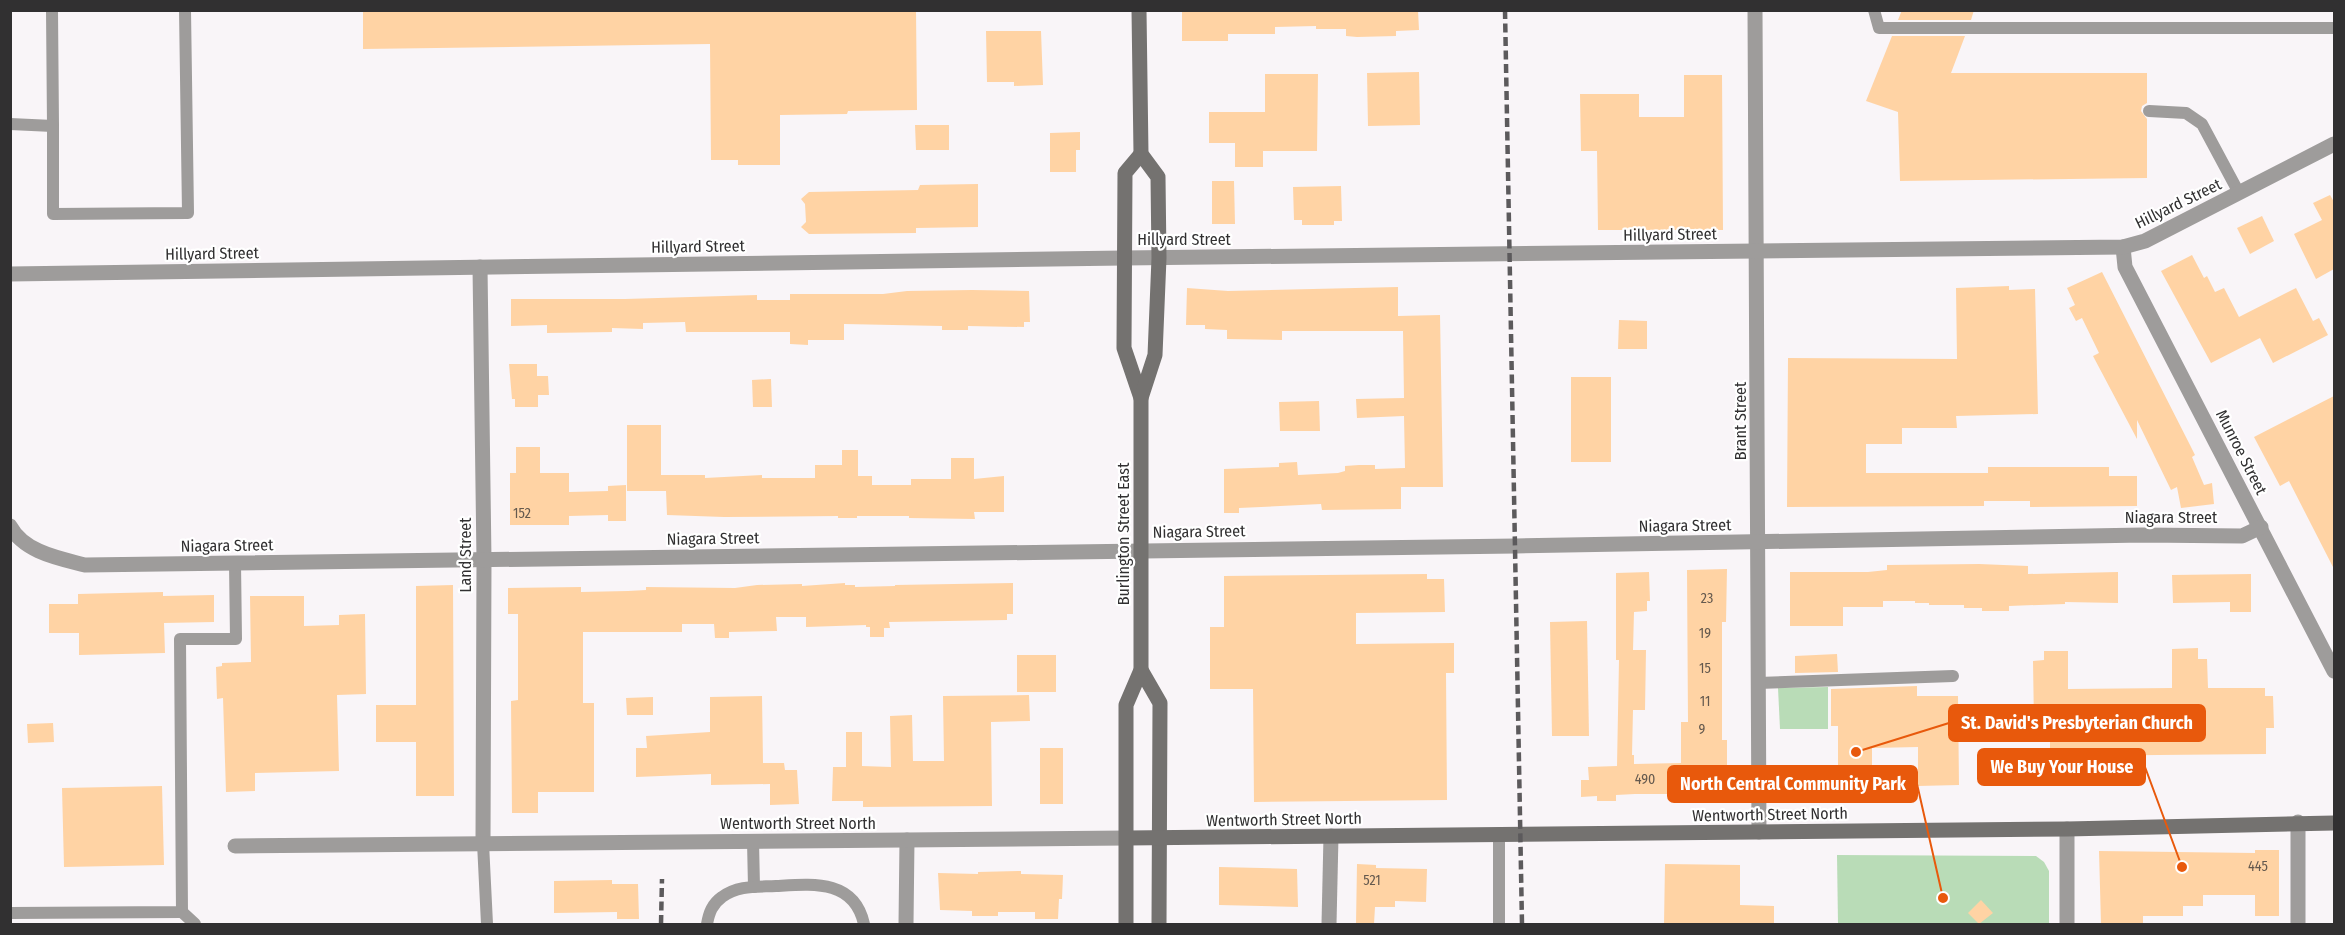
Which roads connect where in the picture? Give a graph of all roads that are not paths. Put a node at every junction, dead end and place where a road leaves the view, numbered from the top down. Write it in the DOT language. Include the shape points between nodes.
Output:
graph roads {
  1 [pos="52,10"];
  2 [pos="185,10"];
  3 [pos="1139,10"];
  4 [pos="1755,10"];
  5 [pos="1874,10"];
  6 [pos="2334,28"];
  7 [pos="2149,111"];
  8 [pos="10,124"];
  9 [pos="53,126"];
  10 [pos="2334,144"];
  11 [pos="1141,154"];
  12 [pos="2240,193"];
  13 [pos="2123,247"];
  14 [pos="1757,251"];
  15 [pos="1124,258"];
  16 [pos="1159,258"];
  17 [pos="480,267"];
  18 [pos="10,274"];
  19 [pos="1141,398"];
  20 [pos="10,526"];
  21 [pos="2261,527"];
  22 [pos="1759,542"];
  23 [pos="1142,549"];
  24 [pos="483,560"];
  25 [pos="235,563"];
  26 [pos="1141,670"];
  27 [pos="2334,670"];
  28 [pos="1953,676"];
  29 [pos="1758,683"];
  30 [pos="2298,822"];
  31 [pos="2334,823"];
  32 [pos="2067,829"];
  33 [pos="1759,832"];
  34 [pos="1499,834"];
  35 [pos="1330,836"];
  36 [pos="1127,838"];
  37 [pos="1160,838"];
  38 [pos="908,840"];
  39 [pos="753,841"];
  40 [pos="483,843"];
  41 [pos="235,846"];
  42 [pos="754,886"];
  43 [pos="182,912"];
  44 [pos="10,913"];
  45 [pos="195,924"];
  46 [pos="488,924"];
  47 [pos="706,924"];
  48 [pos="864,924"];
  49 [pos="906,924"];
  50 [pos="1126,924"];
  51 [pos="1159,924"];
  52 [pos="1329,924"];
  53 [pos="1499,924"];
  54 [pos="2067,924"];
  55 [pos="2298,924"];
  1 -- 9 [label="lane"];
  2 -- 9 [label="lane" via="188,213 53,214"];
  3 -- 11 [label="main road"];
  4 -- 14 [label="street, Brant Street"];
  5 -- 6 [label="lane" via="1879,28"];
  7 -- 12 [label="lane" via="2186,113 2202,124"];
  8 -- 9 [label="lane"];
  10 -- 12 [label="street, Hillyard Street"];
  11 -- 15 [label="main road, Burlington Street East" via="1125,173"];
  11 -- 16 [label="main road, Burlington Street East" via="1158,177"];
  12 -- 13 [label="street, Hillyard Street" via="2145,241"];
  13 -- 14 [label="street, Hillyard Street"];
  13 -- 21 [label="street, Munroe Street" via="2125,267"];
  14 -- 16 [label="street, Hillyard Street"];
  14 -- 22 [label="street, Brant Street"];
  15 -- 16 [label="street, Hillyard Street"];
  15 -- 17 [label="street, Hillyard Street"];
  15 -- 19 [label="main road, Burlington Street East" via="1124,348"];
  16 -- 19 [label="main road, Burlington Street East" via="1155,355"];
  17 -- 18 [label="street, Hillyard Street"];
  17 -- 24 [label="street, Land Street"];
  19 -- 23 [label="main road, Burlington Street East"];
  20 -- 25 [label="street, Niagara Street" via="31,547 85,565"];
  21 -- 22 [label="street, Niagara Street" via="2242,536"];
  21 -- 27 [label="street, Munroe Street"];
  22 -- 23 [label="street, Niagara Street"];
  22 -- 29 [label="street, Brant Street"];
  23 -- 24 [label="street, Niagara Street"];
  23 -- 26 [label="main road, Burlington Street East"];
  24 -- 25 [label="street, Niagara Street"];
  24 -- 40 [label="street, Land Street"];
  25 -- 43 [label="lane" via="236,639 180,639"];
  26 -- 36 [label="main road, Burlington Street East" via="1126,705"];
  26 -- 37 [label="main road" via="1160,703"];
  28 -- 29 [label="lane"];
  29 -- 33 [label="street, Brant Street"];
  30 -- 31 [label="main road, Wentworth Street North"];
  30 -- 32 [label="main road, Wentworth Street North"];
  30 -- 55 [label="street"];
  32 -- 33 [label="main road, Wentworth Street North"];
  32 -- 54 [label="street"];
  33 -- 34 [label="main road, Wentworth Street North"];
  34 -- 35 [label="main road, Wentworth Street North"];
  34 -- 53 [label="lane"];
  35 -- 37 [label="main road, Wentworth Street North"];
  35 -- 52 [label="street"];
  36 -- 37 [label="main road, Wentworth Street North"];
  36 -- 38 [label="street, Wentworth Street North"];
  36 -- 50 [label="main road, Burlington Street East"];
  37 -- 51 [label="main road"];
  38 -- 39 [label="street, Wentworth Street North"];
  38 -- 49 [label="street"];
  39 -- 40 [label="street, Wentworth Street North"];
  39 -- 42 [label="lane"];
  40 -- 41 [label="street, Wentworth Street North"];
  40 -- 46 [label="lane"];
  42 -- 47 [label="lane" via="721,897 710,909"];
  42 -- 48 [label="lane" via="829,886 854,902"];
  43 -- 44 [label="lane"];
  43 -- 45 [label="lane"];
}
